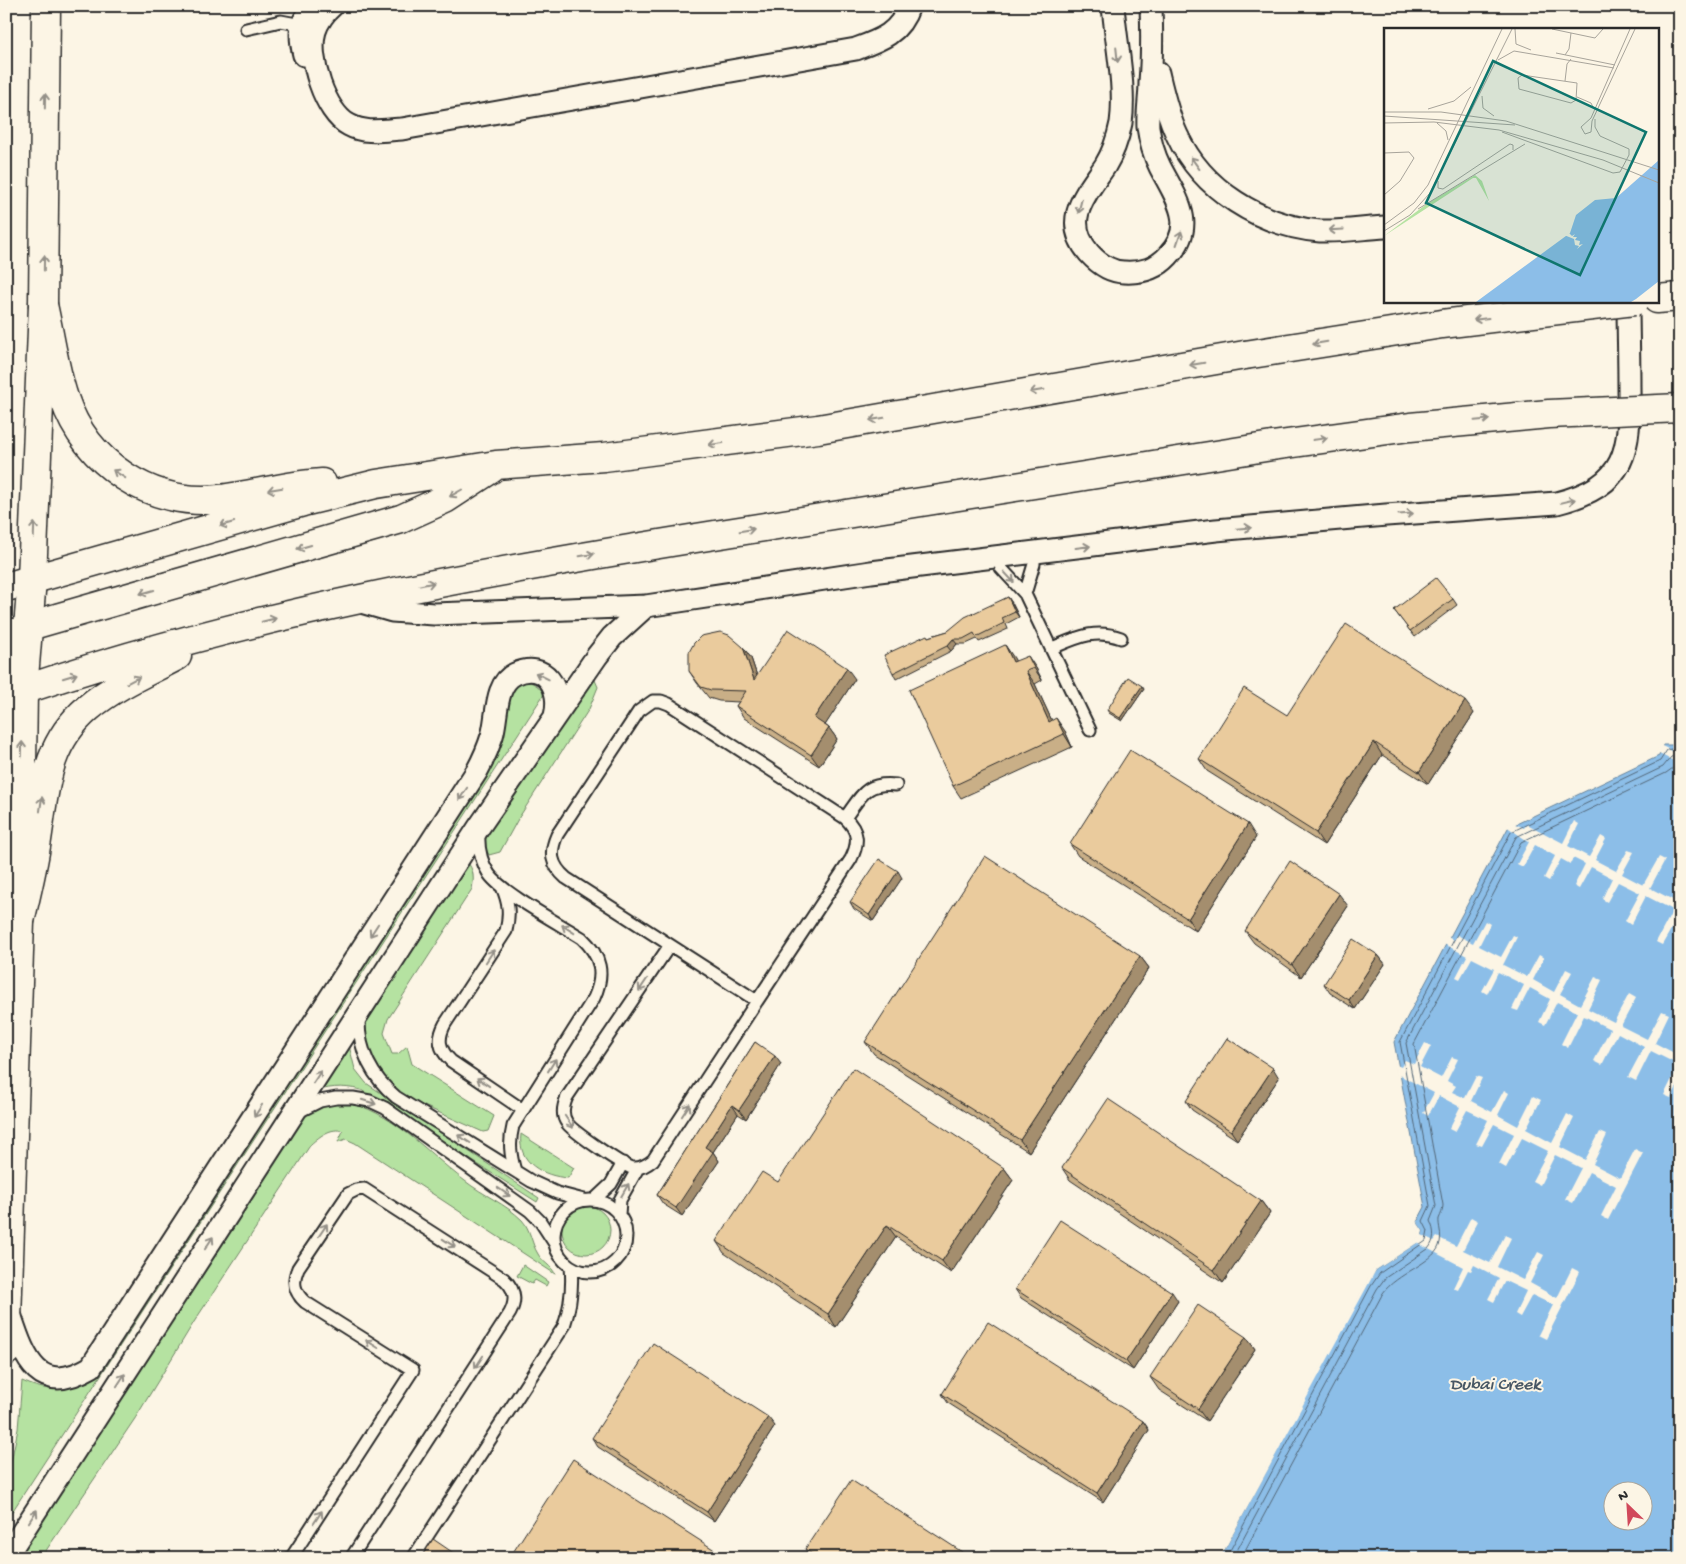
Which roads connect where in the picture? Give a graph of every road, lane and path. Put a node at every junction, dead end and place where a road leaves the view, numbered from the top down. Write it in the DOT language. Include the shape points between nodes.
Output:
graph roads {
  1 [pos="46,6"];
  2 [pos="314,6"];
  3 [pos="332,6"];
  4 [pos="909,6"];
  5 [pos="918,6"];
  6 [pos="1113,6"];
  7 [pos="1151,6"];
  8 [pos="302,24"];
  9 [pos="246,29"];
  10 [pos="1152,47"];
  11 [pos="856,49"];
  12 [pos="315,76"];
  13 [pos="1384,227"];
  14 [pos="1680,297"];
  15 [pos="1658,299"];
  16 [pos="1626,302"];
  17 [pos="1628,302"];
  18 [pos="43,305"];
  19 [pos="1680,408"];
  20 [pos="496,465"];
  21 [pos="376,484"];
  22 [pos="1034,552"];
  23 [pos="997,557"];
  24 [pos="32,579"];
  25 [pos="6,587"];
  26 [pos="1025,594"];
  27 [pos="352,599"];
  28 [pos="646,606"];
  29 [pos="18,632"];
  30 [pos="221,632"];
  31 [pos="1121,638"];
  32 [pos="1052,648"];
  33 [pos="15,693"];
  34 [pos="555,716"];
  35 [pos="1090,730"];
  36 [pos="896,785"];
  37 [pos="846,818"];
  38 [pos="479,827"];
  39 [pos="501,887"];
  40 [pos="20,921"];
  41 [pos="670,945"];
  42 [pos="11,983"];
  43 [pos="757,1001"];
  44 [pos="359,1012"];
  45 [pos="523,1110"];
  46 [pos="291,1117"];
  47 [pos="622,1163"];
  48 [pos="638,1168"];
  49 [pos="515,1171"];
  50 [pos="589,1200"];
  51 [pos="619,1214"];
  52 [pos="555,1244"];
  53 [pos="571,1267"];
  54 [pos="8,1310"];
  55 [pos="6,1351"];
  56 [pos="6,1557"];
  57 [pos="291,1558"];
  58 [pos="351,1558"];
  59 [pos="413,1558"];
  18 -- 1 [label="main road, one-way"];
  2 -- 8 [label="street"];
  3 -- 12 [label="street" via="315,32"];
  4 -- 11 [label="street" via="902,22 891,34"];
  5 -- 11 [label="street" via="910,31 900,42 879,50"];
  6 -- 10 [label="street, one-way" via="1121,123 1106,165 1080,201 1076,224 1082,245 1097,262 1117,272 1140,273 1160,264 1176,248 1183,227 1181,205 1159,166 1148,125"];
  7 -- 10 [label="street"];
  8 -- 9 [label="lane" via="282,21"];
  8 -- 12 [label="street" via="300,35"];
  13 -- 10 [label="street, one-way" via="1321,231 1285,225 1252,212 1222,192 1197,167 1177,136 1165,103"];
  11 -- 12 [label="street" via="402,129 368,140 349,139 332,128 321,112"];
  14 -- 15 [label="main road"];
  16 -- 20 [label="main road, one-way, bridge" via="1442,324 799,432 604,457"];
  22 -- 17 [label="street, one-way" via="1216,530 1557,504 1581,498 1602,486 1618,468 1628,446"];
  21 -- 18 [label="main road, one-way" via="310,484 220,499 191,500 163,496 136,484 112,469 92,449 76,425 64,399"];
  24 -- 18 [label="main road, one-way"];
  27 -- 19 [label="main road, one-way, bridge" via="531,564 1272,446 1440,424 1549,414"];
  20 -- 21 [label="main road"];
  20 -- 29 [label="main road, one-way" via="451,496 401,519"];
  21 -- 24 [label="main road, one-way"];
  22 -- 23 [label="street"];
  22 -- 26 [label="lane" via="1034,564"];
  23 -- 26 [label="lane, one-way" via="1001,568"];
  23 -- 28 [label="street" via="871,572"];
  24 -- 25 [label="main road"];
  24 -- 29 [label="main road"];
  26 -- 32 [label="lane"];
  27 -- 28 [label="street" via="392,611 434,614"];
  30 -- 27 [label="main road, one-way"];
  28 -- 34 [label="street" via="612,637"];
  29 -- 33 [label="main road"];
  33 -- 30 [label="main road, one-way"];
  40 -- 30 [label="main road, one-way" via="36,845 45,779 54,753 69,729 88,708 110,692"];
  31 -- 32 [label="lane" via="1101,632 1091,633"];
  32 -- 35 [label="lane"];
  40 -- 33 [label="main road, one-way"];
  34 -- 38 [label="street"];
  34 -- 54 [label="street, one-way" via="557,691 540,673 514,674 504,683 493,734 477,771 90,1367 75,1376 58,1378 41,1372 28,1361"];
  36 -- 37 [label="lane" via="871,787"];
  37 -- 41 [label="lane" via="669,704 653,701 645,705 558,835 552,846 552,858 557,870 566,878"];
  37 -- 43 [label="lane" via="856,832 853,854"];
  38 -- 39 [label="lane" via="478,844 482,860"];
  38 -- 44 [label="street"];
  45 -- 39 [label="lane, one-way" via="452,1061 440,1044 445,1024 506,931 510,916 508,901"];
  45 -- 39 [label="lane, one-way" via="594,998 601,972 592,947 582,938"];
  40 -- 42 [label="main road"];
  41 -- 43 [label="lane"];
  41 -- 47 [label="lane, one-way" via="564,1106 564,1115 574,1130"];
  42 -- 54 [label="main road"];
  48 -- 43 [label="lane, one-way" via="653,1160"];
  46 -- 44 [label="street, one-way"];
  49 -- 44 [label="lane, one-way" via="381,1085 362,1050"];
  45 -- 49 [label="lane" via="513,1126 509,1141"];
  46 -- 52 [label="lane, one-way" via="304,1108 336,1098 362,1100 385,1108 530,1211"];
  56 -- 46 [label="street, one-way"];
  47 -- 48 [label="lane"];
  47 -- 50 [label="lane" via="611,1184"];
  51 -- 48 [label="lane, one-way" via="620,1200"];
  49 -- 50 [label="lane" via="550,1190"];
  50 -- 51 [label="lane" via="604,1202"];
  50 -- 52 [label="lane" via="575,1203 560,1216 554,1234"];
  51 -- 53 [label="lane" via="624,1223 625,1243 616,1260 609,1266 590,1272"];
  52 -- 53 [label="lane" via="558,1253"];
  53 -- 59 [label="lane" via="571,1297 564,1326"];
  54 -- 55 [label="main road"];
  57 -- 58 [label="lane, one-way" via="413,1370 305,1302 294,1286 298,1268 343,1200 348,1194 364,1189 504,1279 515,1294 510,1313"];
}
